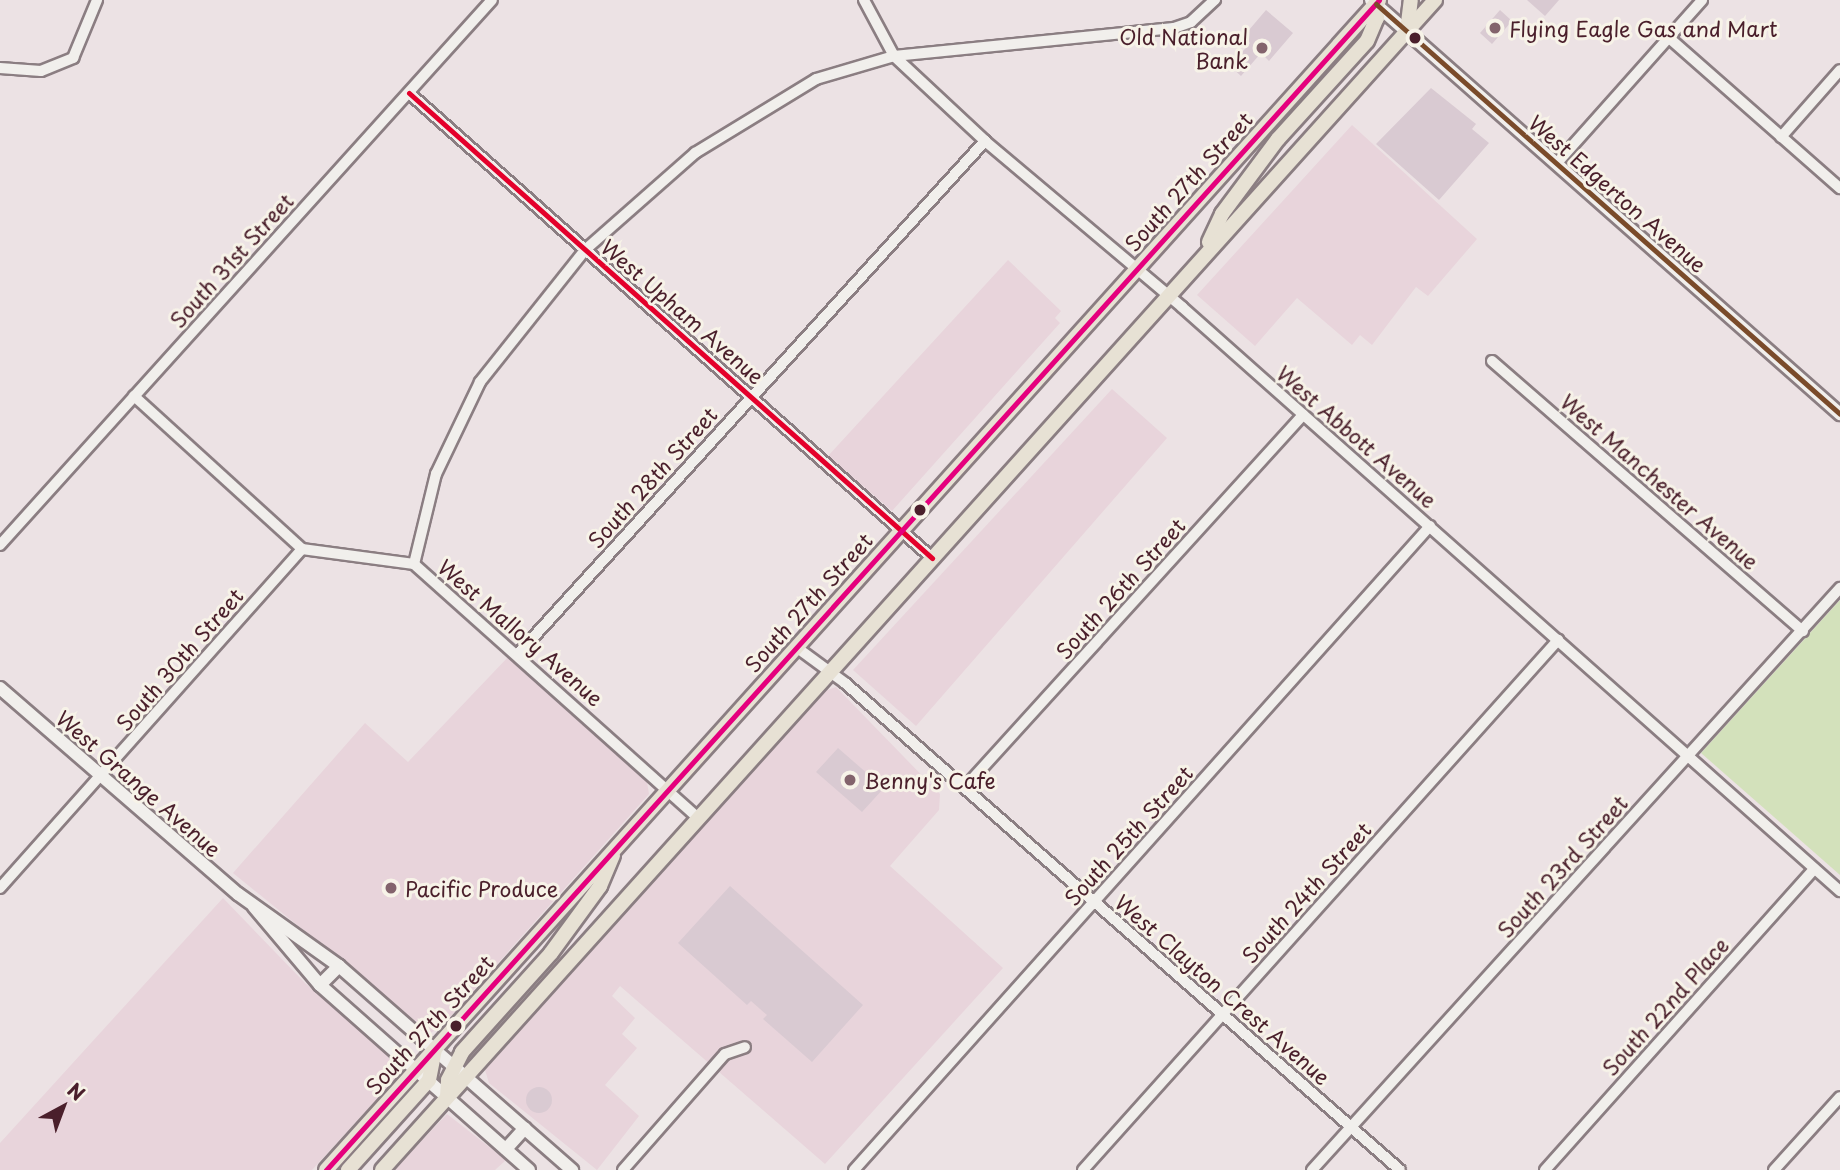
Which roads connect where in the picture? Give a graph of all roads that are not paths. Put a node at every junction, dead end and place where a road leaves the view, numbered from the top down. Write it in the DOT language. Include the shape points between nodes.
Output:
graph roads {
  1 [pos="97,0"];
  2 [pos="492,0"];
  3 [pos="864,0"];
  4 [pos="1214,0"];
  5 [pos="1411,0"];
  6 [pos="1435,0"];
  7 [pos="1702,0"];
  8 [pos="1375,1"];
  9 [pos="1407,32"];
  10 [pos="1668,37"];
  11 [pos="894,55"];
  12 [pos="0,68"];
  13 [pos="1840,70"];
  14 [pos="409,93"];
  15 [pos="1781,137"];
  16 [pos="985,141"];
  17 [pos="1557,163"];
  18 [pos="1840,188"];
  19 [pos="585,250"];
  20 [pos="1203,256"];
  21 [pos="1136,271"];
  22 [pos="1168,296"];
  23 [pos="1492,361"];
  24 [pos="134,396"];
  25 [pos="751,396"];
  26 [pos="1840,414"];
  27 [pos="1303,415"];
  28 [pos="1430,526"];
  29 [pos="900,530"];
  30 [pos="0,545"];
  31 [pos="302,548"];
  32 [pos="932,558"];
  33 [pos="414,564"];
  34 [pos="1840,588"];
  35 [pos="1803,631"];
  36 [pos="1558,640"];
  37 [pos="796,647"];
  38 [pos="518,654"];
  39 [pos="831,671"];
  40 [pos="0,688"];
  41 [pos="1687,756"];
  42 [pos="102,776"];
  43 [pos="965,787"];
  44 [pos="668,789"];
  45 [pos="698,818"];
  46 [pos="617,846"];
  47 [pos="1814,869"];
  48 [pos="0,888"];
  49 [pos="1840,891"];
  50 [pos="1094,902"];
  51 [pos="254,907"];
  52 [pos="339,966"];
  53 [pos="320,985"];
  54 [pos="1222,1014"];
  55 [pos="745,1047"];
  56 [pos="435,1048"];
  57 [pos="416,1069"];
  58 [pos="460,1070"];
  59 [pos="429,1080"];
  60 [pos="447,1096"];
  61 [pos="1840,1097"];
  62 [pos="1352,1127"];
  63 [pos="525,1128"];
  64 [pos="506,1149"];
  65 [pos="326,1170"];
  66 [pos="348,1170"];
  67 [pos="382,1170"];
  68 [pos="529,1170"];
  69 [pos="572,1170"];
  70 [pos="623,1170"];
  71 [pos="854,1170"];
  72 [pos="1083,1170"];
  73 [pos="1312,1170"];
  74 [pos="1400,1170"];
  75 [pos="1545,1170"];
  76 [pos="1774,1170"];
  1 -- 12 [label="street" via="73,58 41,71"];
  2 -- 14 [label="street, South 31st Street"];
  3 -- 11 [label="street, West Abbott Avenue"];
  4 -- 11 [label="street" via="1191,22 1174,28"];
  5 -- 9 [label="main road"];
  6 -- 9 [label="main road"];
  7 -- 10 [label="street"];
  8 -- 9 [label="street, West Edgerton Avenue"];
  8 -- 20 [label="main road" via="1377,18 1367,41 1278,139 1222,214"];
  8 -- 21 [label="main road, South 27th Street"];
  9 -- 17 [label="street, West Edgerton Avenue"];
  9 -- 20 [label="main road"];
  10 -- 15 [label="street"];
  10 -- 17 [label="street"];
  11 -- 16 [label="street, West Abbott Avenue"];
  11 -- 19 [label="street" via="816,79 695,153"];
  13 -- 15 [label="street"];
  14 -- 19 [label="street, West Upham Avenue"];
  14 -- 24 [label="street, South 31st Street"];
  15 -- 18 [label="street"];
  16 -- 21 [label="street, West Abbott Avenue"];
  16 -- 25 [label="street, South 28th Street"];
  17 -- 26 [label="street, West Edgerton Avenue"];
  19 -- 25 [label="street, West Upham Avenue"];
  19 -- 33 [label="street" via="480,382 436,474"];
  20 -- 22 [label="main road"];
  21 -- 22 [label="street, West Abbott Avenue"];
  21 -- 29 [label="main road, South 27th Street"];
  22 -- 27 [label="street, West Abbott Avenue"];
  22 -- 32 [label="main road"];
  23 -- 35 [label="street, West Manchester Avenue"];
  24 -- 30 [label="street, South 31st Street"];
  24 -- 31 [label="street"];
  25 -- 29 [label="street, West Upham Avenue"];
  25 -- 38 [label="street, South 28th Street"];
  27 -- 28 [label="street, West Abbott Avenue"];
  27 -- 43 [label="street, South 26th Street"];
  28 -- 36 [label="street, West Abbott Avenue"];
  28 -- 50 [label="street, South 25th Street"];
  29 -- 32 [label="street, West Upham Avenue"];
  29 -- 37 [label="main road, South 27th Street"];
  31 -- 33 [label="street, West Mallory Avenue"];
  31 -- 42 [label="street, South 30th Street"];
  32 -- 39 [label="main road"];
  33 -- 38 [label="street, West Mallory Avenue"];
  34 -- 35 [label="street, South 23rd Street"];
  35 -- 41 [label="street, South 23rd Street"];
  36 -- 41 [label="street, West Abbott Avenue"];
  36 -- 54 [label="street, South 24th Street"];
  37 -- 39 [label="street, West Clayton Crest Avenue"];
  37 -- 44 [label="main road, South 27th Street"];
  38 -- 44 [label="street, West Mallory Avenue"];
  39 -- 43 [label="street, West Clayton Crest Avenue"];
  39 -- 45 [label="main road"];
  40 -- 42 [label="street, West Grange Avenue"];
  41 -- 47 [label="street, West Abbott Avenue"];
  41 -- 62 [label="street, South 23rd Street"];
  42 -- 48 [label="street, South 30th Street"];
  42 -- 51 [label="street, West Grange Avenue"];
  43 -- 50 [label="street, West Clayton Crest Avenue"];
  44 -- 45 [label="street, West Mallory Avenue"];
  44 -- 46 [label="main road, South 27th Street"];
  45 -- 58 [label="main road"];
  46 -- 56 [label="main road, South 27th Street"];
  46 -- 58 [label="main road" via="600,886"];
  47 -- 49 [label="street, West Abbott Avenue"];
  47 -- 75 [label="street, South 22nd Place"];
  50 -- 54 [label="street, West Clayton Crest Avenue"];
  50 -- 71 [label="street, South 25th Street"];
  51 -- 52 [label="street, West Grange Avenue"];
  51 -- 53 [label="street, West Grange Avenue"];
  52 -- 53 [label="street"];
  52 -- 56 [label="street, West Grange Avenue"];
  53 -- 57 [label="street, West Grange Avenue"];
  54 -- 62 [label="street, West Clayton Crest Avenue"];
  54 -- 72 [label="street, South 24th Street"];
  55 -- 70 [label="street" via="725,1054"];
  56 -- 57 [label="main road, South 27th Street"];
  56 -- 58 [label="street, West Grange Avenue"];
  56 -- 59 [label="main road"];
  57 -- 59 [label="street, West Grange Avenue"];
  57 -- 65 [label="main road, South 27th Street"];
  58 -- 60 [label="main road"];
  58 -- 63 [label="street, West Grange Avenue"];
  59 -- 60 [label="street, West Grange Avenue"];
  59 -- 66 [label="main road"];
  60 -- 64 [label="street, West Grange Avenue"];
  60 -- 67 [label="main road"];
  61 -- 76 [label="street"];
  62 -- 73 [label="street, South 23rd Street"];
  62 -- 74 [label="street, West Clayton Crest Avenue"];
  63 -- 64 [label="street"];
  63 -- 69 [label="street, West Grange Avenue"];
  64 -- 68 [label="street, West Grange Avenue"];
}
